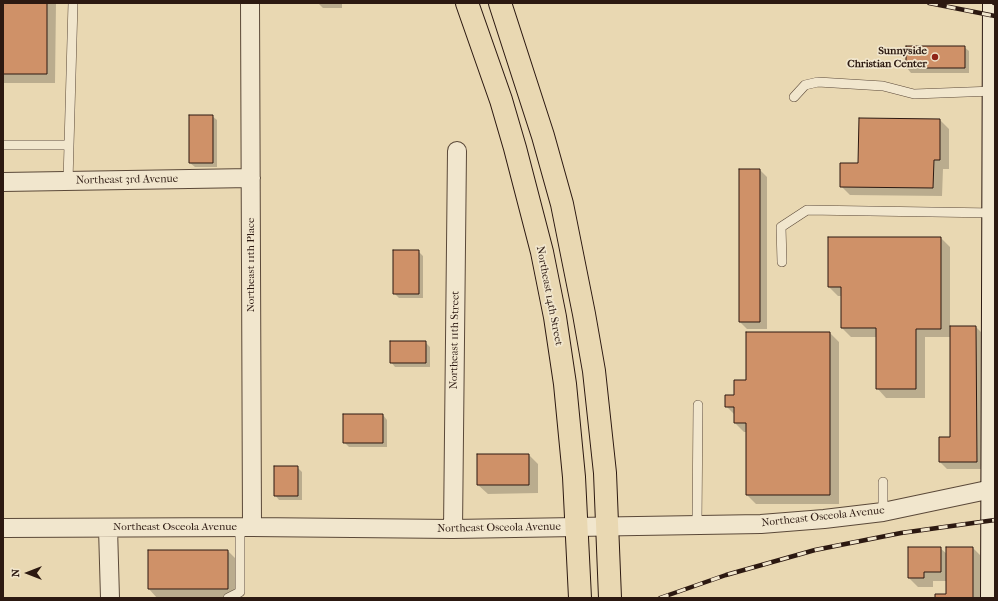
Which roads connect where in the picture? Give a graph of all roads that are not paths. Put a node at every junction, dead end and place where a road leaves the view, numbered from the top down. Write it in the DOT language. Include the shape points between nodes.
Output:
graph roads {
  1 [pos="73,3"];
  2 [pos="250,3"];
  3 [pos="467,3"];
  4 [pos="500,3"];
  5 [pos="994,3"];
  6 [pos="994,91"];
  7 [pos="794,96"];
  8 [pos="3,145"];
  9 [pos="69,145"];
  10 [pos="457,151"];
  11 [pos="251,178"];
  12 [pos="68,181"];
  13 [pos="3,182"];
  14 [pos="994,213"];
  15 [pos="782,262"];
  16 [pos="698,405"];
  17 [pos="994,428"];
  18 [pos="883,482"];
  19 [pos="992,489"];
  20 [pos="883,512"];
  21 [pos="696,525"];
  22 [pos="608,526"];
  23 [pos="246,527"];
  24 [pos="578,527"];
  25 [pos="3,528"];
  26 [pos="108,528"];
  27 [pos="452,529"];
  28 [pos="110,598"];
  29 [pos="228,598"];
  30 [pos="580,598"];
  31 [pos="610,598"];
  32 [pos="992,598"];
  1 -- 9 [label="lane"];
  2 -- 11 [label="street, Northeast 11th Place"];
  3 -- 24 [label="main road, Northeast 14th Street" via="501,100 542,252 565,384"];
  4 -- 22 [label="main road" via="543,136 573,253 594,371"];
  5 -- 6 [label="street"];
  6 -- 7 [label="lane" via="914,94 883,86 818,82 805,85"];
  6 -- 14 [label="street"];
  8 -- 9 [label="lane"];
  9 -- 12 [label="lane"];
  10 -- 27 [label="street, Northeast 11th Street"];
  11 -- 12 [label="street, Northeast 3rd Avenue"];
  11 -- 23 [label="street, Northeast 11th Place"];
  12 -- 13 [label="street, Northeast 3rd Avenue"];
  14 -- 15 [label="lane" via="807,210 781,227"];
  14 -- 17 [label="street"];
  16 -- 21 [label="lane"];
  17 -- 19 [label="street"];
  18 -- 20 [label="lane"];
  19 -- 20 [label="street, Northeast Osceola Avenue"];
  19 -- 32 [label="street"];
  20 -- 21 [label="street, Northeast Osceola Avenue" via="761,524"];
  21 -- 22 [label="street, Northeast Osceola Avenue"];
  22 -- 24 [label="street, Northeast Osceola Avenue"];
  22 -- 31 [label="main road"];
  23 -- 26 [label="street, Northeast Osceola Avenue"];
  23 -- 27 [label="street, Northeast Osceola Avenue"];
  23 -- 29 [label="lane" via="240,592"];
  24 -- 27 [label="street, Northeast Osceola Avenue"];
  24 -- 30 [label="main road, Northeast 14th Street"];
  25 -- 26 [label="street, Northeast Osceola Avenue"];
  26 -- 28 [label="street"];
}
